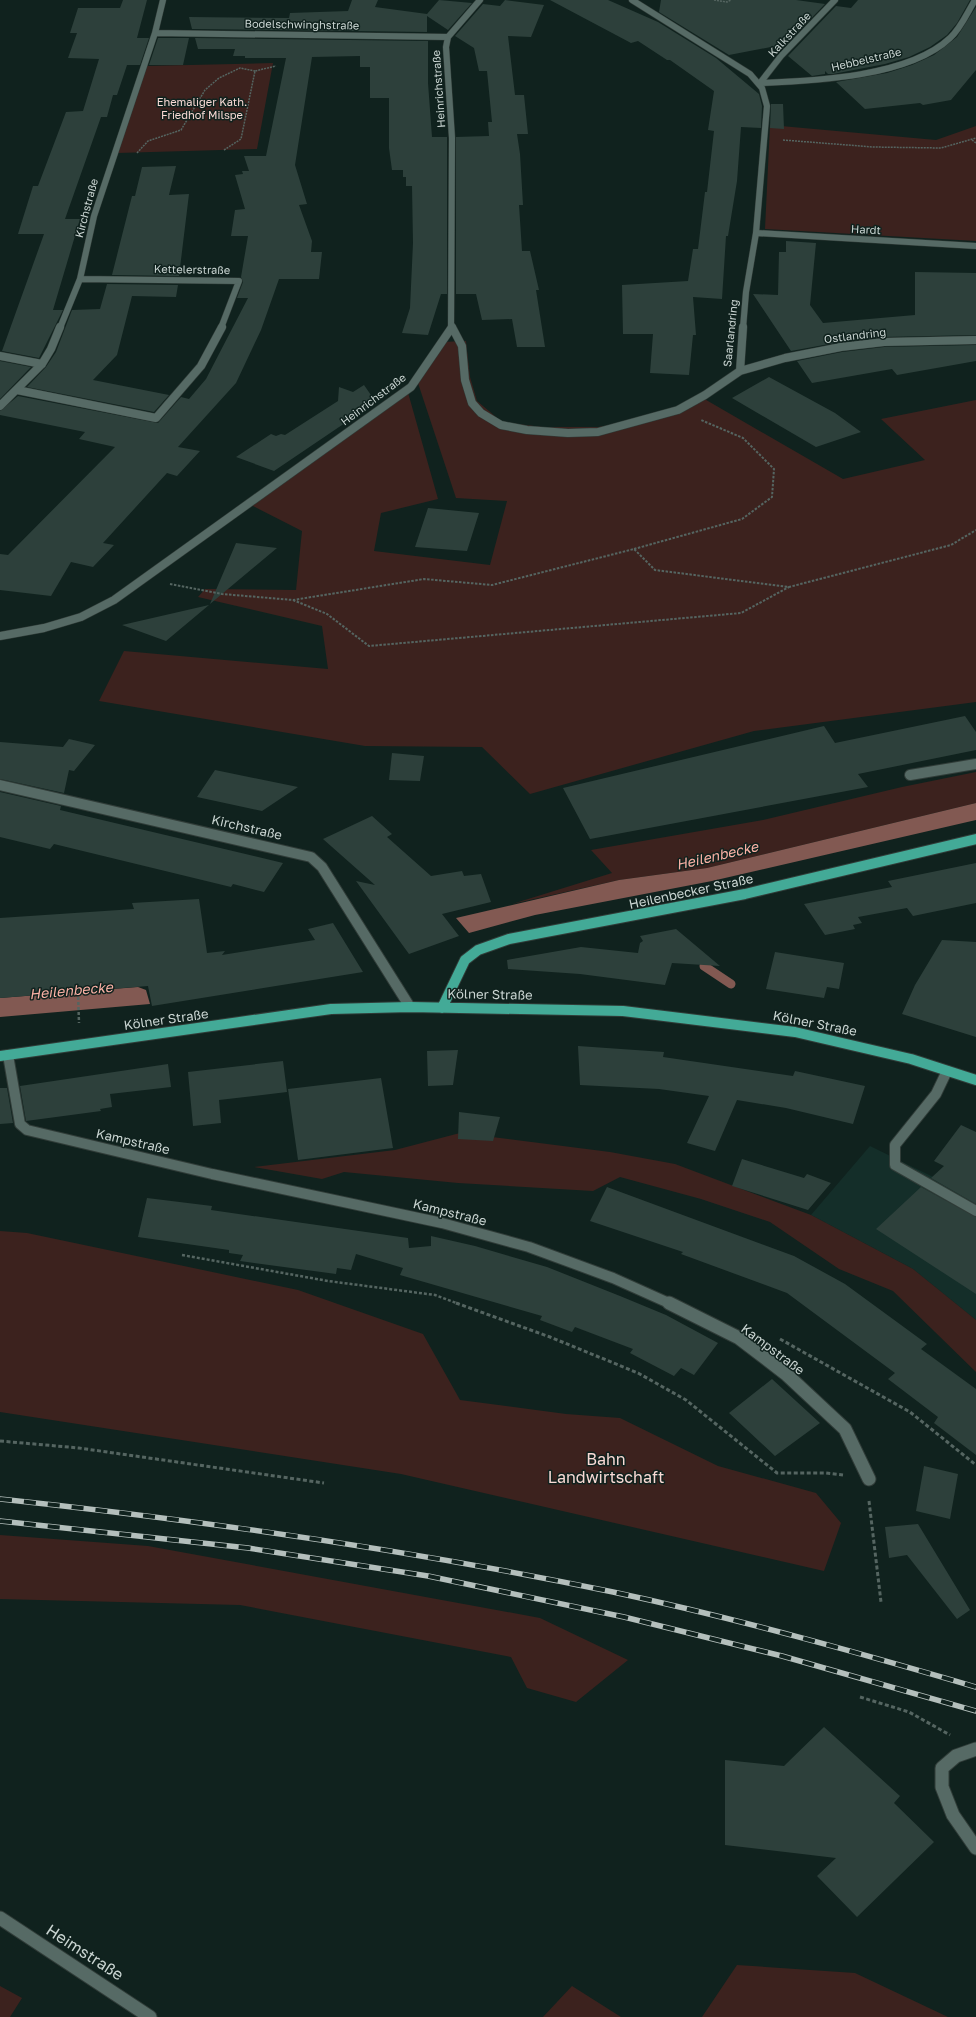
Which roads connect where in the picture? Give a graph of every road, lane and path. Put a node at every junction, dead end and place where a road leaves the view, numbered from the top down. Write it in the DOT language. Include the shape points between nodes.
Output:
graph roads {
  1 [pos="164,0"];
  2 [pos="480,0"];
  3 [pos="632,0"];
  4 [pos="714,0"];
  5 [pos="731,0"];
  6 [pos="834,0"];
  7 [pos="975,0"];
  8 [pos="155,33"];
  9 [pos="448,37"];
  10 [pos="276,66"];
  11 [pos="255,71"];
  12 [pos="760,83"];
  13 [pos="764,138"];
  14 [pos="976,138"];
  15 [pos="972,139"];
  16 [pos="976,144"];
  17 [pos="224,150"];
  18 [pos="137,153"];
  19 [pos="756,233"];
  20 [pos="976,246"];
  21 [pos="80,278"];
  22 [pos="452,327"];
  23 [pos="976,340"];
  24 [pos="0,356"];
  25 [pos="42,364"];
  26 [pos="740,371"];
  27 [pos="17,390"];
  28 [pos="0,406"];
  29 [pos="678,410"];
  30 [pos="976,530"];
  31 [pos="634,549"];
  32 [pos="177,586"];
  33 [pos="789,587"];
  34 [pos="293,600"];
  35 [pos="0,636"];
  36 [pos="976,764"];
  37 [pos="910,775"];
  38 [pos="0,785"];
  39 [pos="976,839"];
  40 [pos="78,992"];
  41 [pos="410,1007"];
  42 [pos="442,1008"];
  43 [pos="79,1017"];
  44 [pos="4,1055"];
  45 [pos="947,1071"];
  46 [pos="976,1080"];
  47 [pos="976,1211"];
  48 [pos="182,1255"];
  49 [pos="739,1338"];
  50 [pos="0,1441"];
  51 [pos="976,1465"];
  52 [pos="869,1478"];
  53 [pos="324,1483"];
  54 [pos="881,1602"];
  55 [pos="860,1697"];
  56 [pos="975,1749"];
  57 [pos="976,1848"];
  58 [pos="0,1918"];
  59 [pos="150,2017"];
  1 -- 8 [label="street, Kirchstraße"];
  2 -- 9 [label="street, Heinrichstraße"];
  3 -- 12 [label="street" via="721,54"];
  4 -- 5 [label="path"];
  6 -- 12 [label="street, Kalkstraße" via="781,56"];
  7 -- 12 [label="street, Hebbelstraße" via="949,39 912,59 848,76"];
  8 -- 9 [label="street, Bodelschwinghstraße"];
  8 -- 21 [label="street, Kirchstraße" via="94,216"];
  9 -- 22 [label="street, Heinrichstraße" via="446,47 452,138"];
  10 -- 11 [label="path"];
  11 -- 17 [label="path" via="241,138"];
  11 -- 18 [label="path" via="240,68 219,78 206,90 181,130 148,141"];
  12 -- 13 [label="street, Saarlandring" via="767,106"];
  13 -- 15 [label="path" via="873,147 941,148"];
  13 -- 19 [label="street, Saarlandring"];
  14 -- 15 [label="path"];
  15 -- 16 [label="path"];
  19 -- 20 [label="street, Hardt"];
  19 -- 26 [label="street, Saarlandring" via="746,292"];
  21 -- 25 [label="street, Kirchstraße" via="51,349"];
  21 -- 27 [label="street, Kettelerstraße" via="239,281 224,325 201,366 156,418"];
  22 -- 29 [label="street, Saarlandring" via="462,346 465,380 472,404 481,413 502,425 554,432 598,432"];
  22 -- 35 [label="street, Heinrichstraße" via="411,387 114,600 81,616 44,628"];
  23 -- 26 [label="street, Ostlandring" via="884,342 841,347 785,358"];
  24 -- 25 [label="street"];
  25 -- 27 [label="street, Kirchstraße"];
  26 -- 29 [label="street, Saarlandring" via="706,395"];
  27 -- 28 [label="street, Kirchstraße"];
  29 -- 31 [label="path" via="743,438 774,470 772,497 742,519"];
  30 -- 33 [label="path" via="951,545"];
  31 -- 33 [label="path" via="655,570"];
  31 -- 34 [label="path" via="492,585 424,579"];
  32 -- 34 [label="path" via="222,594"];
  33 -- 34 [label="path" via="741,613 369,646 327,614"];
  36 -- 37 [label="street"];
  38 -- 41 [label="street, Kirchstraße" via="311,857 322,867"];
  39 -- 42 [label="main road, Heilenbecker Straße" via="745,894 509,939 478,950 465,960"];
  40 -- 43 [label="path"];
  41 -- 42 [label="main road, Kölner Straße"];
  41 -- 44 [label="main road, Kölner Straße" via="331,1010"];
  42 -- 45 [label="main road, Kölner Straße" via="623,1011 795,1032 911,1059"];
  44 -- 49 [label="street, Kampstraße" via="20,1124 27,1130 204,1172 442,1223 529,1247 613,1278 677,1306"];
  45 -- 46 [label="main road, Kölner Straße"];
  45 -- 47 [label="street" via="936,1094 895,1145 895,1165"];
  48 -- 52 [label="path" via="328,1281 435,1295 550,1337 638,1373 686,1400 777,1473 826,1473"];
  49 -- 51 [label="path" via="774,1336 910,1412"];
  49 -- 52 [label="street, Kampstraße" via="786,1374 845,1429"];
  50 -- 53 [label="path" via="79,1448"];
  52 -- 54 [label="path" via="869,1504"];
  55 -- 56 [label="path" via="909,1712"];
  56 -- 57 [label="street" via="956,1756 942,1768 942,1787 953,1815"];
  58 -- 59 [label="street, Heimstraße"];
}
